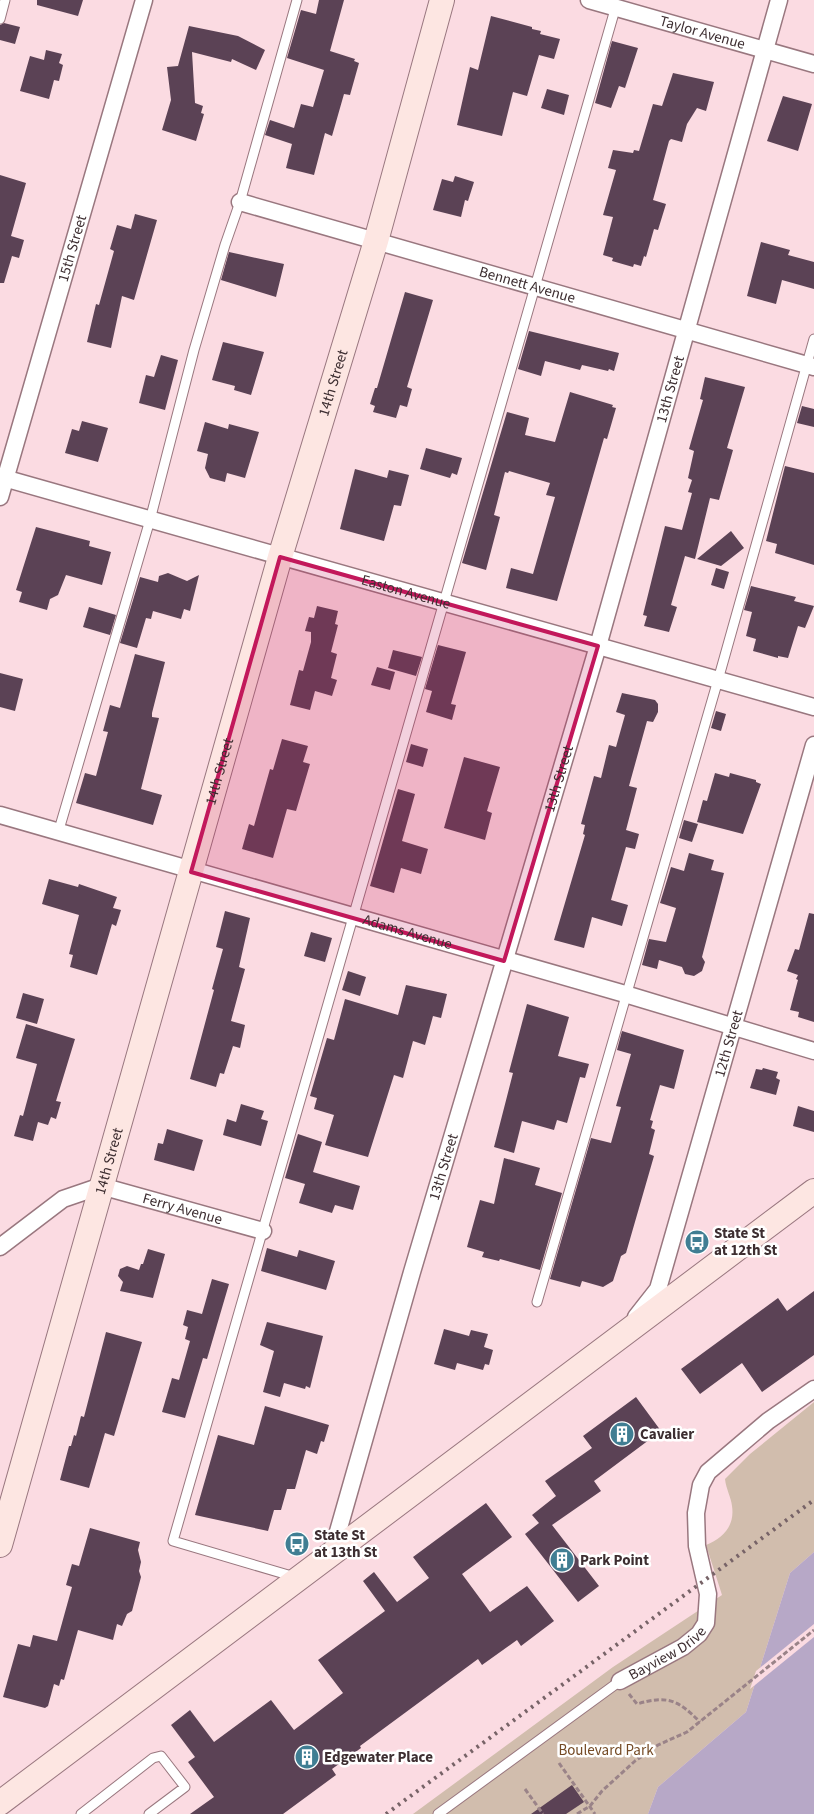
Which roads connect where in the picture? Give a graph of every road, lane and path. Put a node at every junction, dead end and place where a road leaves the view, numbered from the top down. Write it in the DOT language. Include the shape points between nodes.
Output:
graph roads {
  1 [pos="5,0"];
  2 [pos="144,0"];
  3 [pos="297,0"];
  4 [pos="442,0"];
  5 [pos="589,0"];
  6 [pos="780,0"];
  7 [pos="616,4"];
  8 [pos="0,19"];
  9 [pos="765,51"];
  10 [pos="814,64"];
  11 [pos="240,202"];
  12 [pos="376,241"];
  13 [pos="534,287"];
  14 [pos="687,331"];
  15 [pos="814,339"];
  16 [pos="810,366"];
  17 [pos="3,478"];
  18 [pos="0,497"];
  19 [pos="150,520"];
  20 [pos="280,557"];
  21 [pos="444,603"];
  22 [pos="598,646"];
  23 [pos="718,680"];
  24 [pos="814,707"];
  25 [pos="814,745"];
  26 [pos="0,816"];
  27 [pos="58,832"];
  28 [pos="191,872"];
  29 [pos="353,918"];
  30 [pos="504,961"];
  31 [pos="625,994"];
  32 [pos="734,1027"];
  33 [pos="814,1051"];
  34 [pos="101,1186"];
  35 [pos="814,1191"];
  36 [pos="263,1231"];
  37 [pos="0,1247"];
  38 [pos="537,1302"];
  39 [pos="624,1332"];
  40 [pos="814,1389"];
  41 [pos="0,1545"];
  42 [pos="331,1556"];
  43 [pos="300,1579"];
  44 [pos="814,1630"];
  45 [pos="620,1681"];
  46 [pos="637,1704"];
  47 [pos="700,1722"];
  48 [pos="560,1763"];
  49 [pos="525,1789"];
  50 [pos="0,1803"];
  51 [pos="590,1806"];
  52 [pos="81,1814"];
  53 [pos="149,1814"];
  54 [pos="438,1814"];
  55 [pos="543,1814"];
  56 [pos="577,1814"];
  57 [pos="595,1814"];
  1 -- 8 [label="lane"];
  2 -- 17 [label="street, 15th Street"];
  3 -- 11 [label="lane"];
  4 -- 12 [label="street, 14th Street"];
  5 -- 7 [label="street, Taylor Avenue"];
  6 -- 9 [label="street, 13th Street"];
  7 -- 9 [label="street, Taylor Avenue"];
  7 -- 13 [label="lane"];
  9 -- 10 [label="street, Taylor Avenue"];
  9 -- 14 [label="street, 13th Street"];
  11 -- 12 [label="street, Bennett Avenue"];
  11 -- 19 [label="lane" via="194,350"];
  12 -- 13 [label="street, Bennett Avenue"];
  12 -- 20 [label="street, 14th Street"];
  13 -- 14 [label="street, Bennett Avenue"];
  13 -- 21 [label="lane"];
  14 -- 16 [label="street, Bennett Avenue"];
  14 -- 22 [label="street, 13th Street"];
  15 -- 16 [label="lane"];
  16 -- 23 [label="lane"];
  17 -- 18 [label="street, 15th Street"];
  17 -- 19 [label="street, Easton Avenue"];
  19 -- 20 [label="street, Easton Avenue"];
  19 -- 27 [label="lane"];
  20 -- 21 [label="street, Easton Avenue"];
  20 -- 28 [label="street, 14th Street"];
  21 -- 22 [label="street, Easton Avenue"];
  21 -- 29 [label="lane"];
  22 -- 23 [label="street, Easton Avenue"];
  22 -- 30 [label="street, 13th Street"];
  23 -- 24 [label="street, Easton Avenue"];
  23 -- 31 [label="lane"];
  25 -- 32 [label="street, 12th Street"];
  26 -- 27 [label="street, Adams Avenue"];
  27 -- 28 [label="street, Adams Avenue"];
  28 -- 29 [label="street, Adams Avenue"];
  28 -- 34 [label="street, 14th Street"];
  29 -- 30 [label="street, Adams Avenue"];
  29 -- 36 [label="lane"];
  30 -- 31 [label="street, Adams Avenue"];
  30 -- 42 [label="street, 13th Street"];
  31 -- 32 [label="street, Adams Avenue"];
  31 -- 38 [label="lane"];
  32 -- 33 [label="street, Adams Avenue"];
  32 -- 39 [label="street, 12th Street" via="658,1289"];
  34 -- 36 [label="street, Ferry Avenue"];
  34 -- 37 [label="street" via="63,1199"];
  34 -- 41 [label="street, 14th Street"];
  35 -- 39 [label="street"];
  36 -- 43 [label="lane" via="173,1541"];
  39 -- 42 [label="street"];
  40 -- 45 [label="street, Bayview Drive" via="768,1421 708,1472 701,1485 696,1513 697,1546 708,1594 706,1622 683,1647"];
  42 -- 43 [label="street"];
  43 -- 50 [label="street"];
  44 -- 47 [label="path"];
  45 -- 54 [label="lane, Bayview Drive"];
  46 -- 47 [label="path" via="664,1700 683,1704"];
  47 -- 51 [label="path" via="635,1761"];
  48 -- 51 [label="path"];
  49 -- 55 [label="path"];
  51 -- 56 [label="path"];
  51 -- 57 [label="path"];
  52 -- 53 [label="lane" via="153,1758 161,1756 186,1787"];
}
